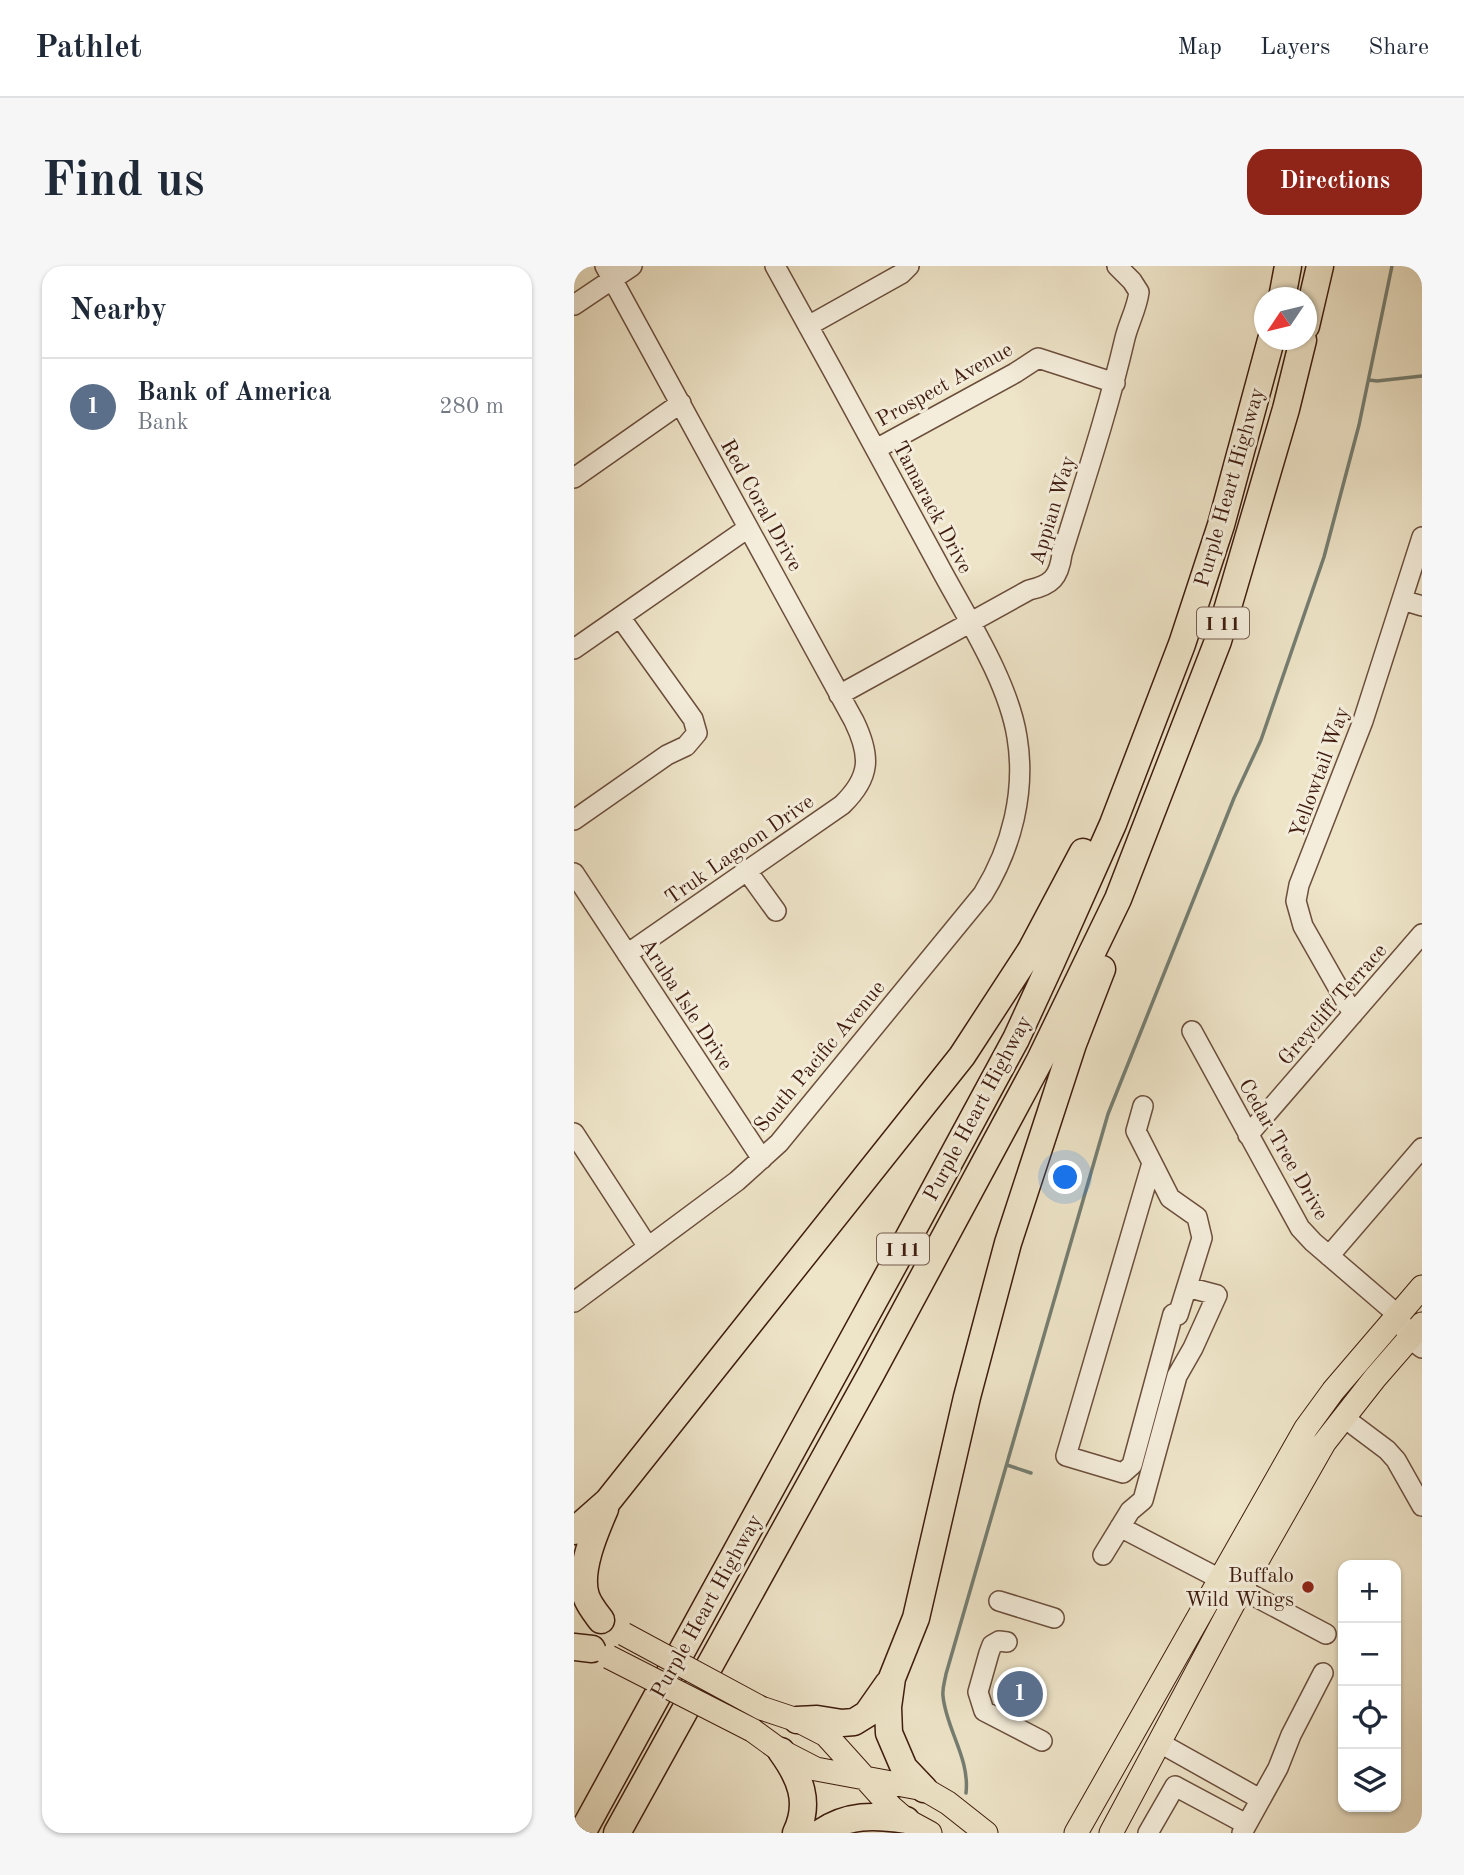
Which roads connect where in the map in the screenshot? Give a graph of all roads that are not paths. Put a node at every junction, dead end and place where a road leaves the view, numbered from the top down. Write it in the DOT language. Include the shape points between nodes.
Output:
graph roads {
  1 [pos="632,266"];
  2 [pos="775,266"];
  3 [pos="909,266"];
  4 [pos="1117,266"];
  5 [pos="1289,266"];
  6 [pos="1320,266"];
  7 [pos="609,272"];
  8 [pos="1284,287"];
  9 [pos="1315,287"];
  10 [pos="574,305"];
  11 [pos="808,326"];
  12 [pos="1268,350"];
  13 [pos="1301,350"];
  14 [pos="1115,383"];
  15 [pos="681,404"];
  16 [pos="876,449"];
  17 [pos="574,478"];
  18 [pos="748,528"];
  19 [pos="1422,537"];
  20 [pos="1402,600"];
  21 [pos="1422,606"];
  22 [pos="620,617"];
  23 [pos="970,624"];
  24 [pos="1182,644"];
  25 [pos="574,649"];
  26 [pos="839,695"];
  27 [pos="865,770"];
  28 [pos="1020,779"];
  29 [pos="574,820"];
  30 [pos="747,871"];
  31 [pos="574,873"];
  32 [pos="1118,899"];
  33 [pos="776,911"];
  34 [pos="1422,934"];
  35 [pos="627,954"];
  36 [pos="1353,1014"];
  37 [pos="1192,1031"];
  38 [pos="1143,1106"];
  39 [pos="574,1133"];
  40 [pos="1248,1135"];
  41 [pos="1422,1148"];
  42 [pos="762,1159"];
  43 [pos="1152,1163"];
  44 [pos="648,1247"];
  45 [pos="1329,1256"];
  46 [pos="1187,1287"];
  47 [pos="1422,1287"];
  48 [pos="574,1302"];
  49 [pos="1398,1315"];
  50 [pos="1418,1337"];
  51 [pos="1343,1417"];
  52 [pos="608,1501"];
  53 [pos="1422,1506"];
  54 [pos="1120,1527"];
  55 [pos="574,1531"];
  56 [pos="1102,1555"];
  57 [pos="1220,1579"];
  58 [pos="1241,1589"];
  59 [pos="574,1601"];
  60 [pos="999,1601"];
  61 [pos="1054,1618"];
  62 [pos="601,1620"];
  63 [pos="1326,1634"];
  64 [pos="1007,1642"];
  65 [pos="587,1648"];
  66 [pos="1324,1673"];
  67 [pos="892,1678"];
  68 [pos="797,1720"];
  69 [pos="1042,1741"];
  70 [pos="1160,1744"];
  71 [pos="781,1751"];
  72 [pos="865,1777"];
  73 [pos="924,1789"];
  74 [pos="1261,1799"];
  75 [pos="906,1820"];
  76 [pos="1152,1826"];
  77 [pos="1244,1829"];
  78 [pos="582,1833"];
  79 [pos="617,1833"];
  80 [pos="796,1833"];
  81 [pos="820,1833"];
  82 [pos="930,1833"];
  83 [pos="986,1833"];
  84 [pos="1076,1833"];
  85 [pos="1111,1833"];
  1 -- 7 [label="street"];
  2 -- 11 [label="street, Tamarack Drive"];
  3 -- 11 [label="street"];
  4 -- 14 [label="street, Appian Way" via="1139,292"];
  5 -- 8 [label="highway"];
  6 -- 9 [label="highway"];
  7 -- 10 [label="street"];
  7 -- 15 [label="street, Red Coral Drive"];
  11 -- 16 [label="street, Tamarack Drive"];
  12 -- 24 [label="highway, Purple Heart Highway / I 11" via="1221,525"];
  13 -- 32 [label="highway, Purple Heart Highway / I 11" via="1218,641"];
  14 -- 16 [label="street, Prospect Avenue" via="1038,358"];
  14 -- 23 [label="street, Appian Way" via="1054,581"];
  15 -- 17 [label="street"];
  15 -- 18 [label="street, Red Coral Drive"];
  16 -- 23 [label="street, Tamarack Drive"];
  18 -- 22 [label="street"];
  18 -- 26 [label="street, Red Coral Drive"];
  19 -- 20 [label="street, Yellowtail Way"];
  20 -- 21 [label="street"];
  20 -- 36 [label="street, Yellowtail Way" via="1296,901 1303,926"];
  22 -- 25 [label="street"];
  22 -- 29 [label="street" via="693,719 696,733 686,746"];
  23 -- 26 [label="street, Appian Way"];
  23 -- 28 [label="street, Tamarack Drive" via="1013,717"];
  24 -- 52 [label="highway" via="1058,900 968,1047"];
  24 -- 78 [label="highway, Purple Heart Highway / I 11" via="1113,824 1016,1039"];
  26 -- 27 [label="street, Red Coral Drive" via="864,742"];
  27 -- 30 [label="street, Truk Lagoon Drive" via="855,793 842,805"];
  28 -- 42 [label="street, South Pacific Avenue" via="1012,831 983,894 805,1113"];
  30 -- 33 [label="street"];
  30 -- 35 [label="street, Truk Lagoon Drive"];
  31 -- 35 [label="street, Aruba Isle Drive"];
  32 -- 67 [label="highway" via="1112,942 1008,1242 916,1618"];
  32 -- 79 [label="highway, Purple Heart Highway / I 11" via="1040,1060"];
  34 -- 36 [label="street, Greycliff Terrace"];
  35 -- 42 [label="street, Aruba Isle Drive"];
  36 -- 40 [label="street, Greycliff Terrace"];
  37 -- 40 [label="street, Cedar Tree Drive"];
  38 -- 43 [label="street" via="1136,1131"];
  39 -- 44 [label="street"];
  40 -- 45 [label="street, Cedar Tree Drive" via="1300,1228"];
  41 -- 45 [label="street"];
  42 -- 44 [label="street, South Pacific Avenue"];
  43 -- 46 [label="street" via="1170,1198 1200,1224 1202,1238"];
  43 -- 46 [label="street" via="1066,1456 1123,1473 1132,1465 1173,1314 1178,1315"];
  44 -- 48 [label="street, South Pacific Avenue"];
  45 -- 49 [label="street, Cedar Tree Drive"];
  46 -- 54 [label="street" via="1217,1295 1177,1376 1143,1500"];
  47 -- 49 [label="main road"];
  49 -- 50 [label="street, Cedar Tree Drive"];
  49 -- 57 [label="main road" via="1306,1428"];
  50 -- 51 [label="main road"];
  51 -- 53 [label="street" via="1396,1460"];
  51 -- 58 [label="main road"];
  52 -- 55 [label="highway"];
  52 -- 62 [label="highway" via="591,1544 584,1587 586,1599"];
  54 -- 56 [label="street"];
  54 -- 57 [label="street"];
  57 -- 58 [label="main road"];
  57 -- 84 [label="main road"];
  58 -- 63 [label="street"];
  58 -- 70 [label="main road"];
  59 -- 62 [label="main road"];
  60 -- 61 [label="street"];
  62 -- 68 [label="main road, bridge" via="761,1708"];
  64 -- 69 [label="street" via="992,1645 989,1653 978,1692 984,1711"];
  65 -- 71 [label="main road, bridge" via="752,1730"];
  66 -- 74 [label="street"];
  67 -- 68 [label="highway" via="861,1719 849,1723"];
  67 -- 73 [label="highway" via="888,1720 892,1745 909,1776"];
  68 -- 72 [label="main road" via="826,1735"];
  70 -- 74 [label="street"];
  70 -- 85 [label="main road"];
  71 -- 72 [label="main road" via="816,1769"];
  71 -- 80 [label="highway" via="802,1788 803,1814"];
  72 -- 73 [label="main road"];
  72 -- 75 [label="main road"];
  73 -- 83 [label="main road"];
  74 -- 77 [label="street"];
  75 -- 81 [label="highway" via="852,1818"];
  75 -- 82 [label="main road"];
  76 -- 77 [label="street" via="1175,1786"];
}
